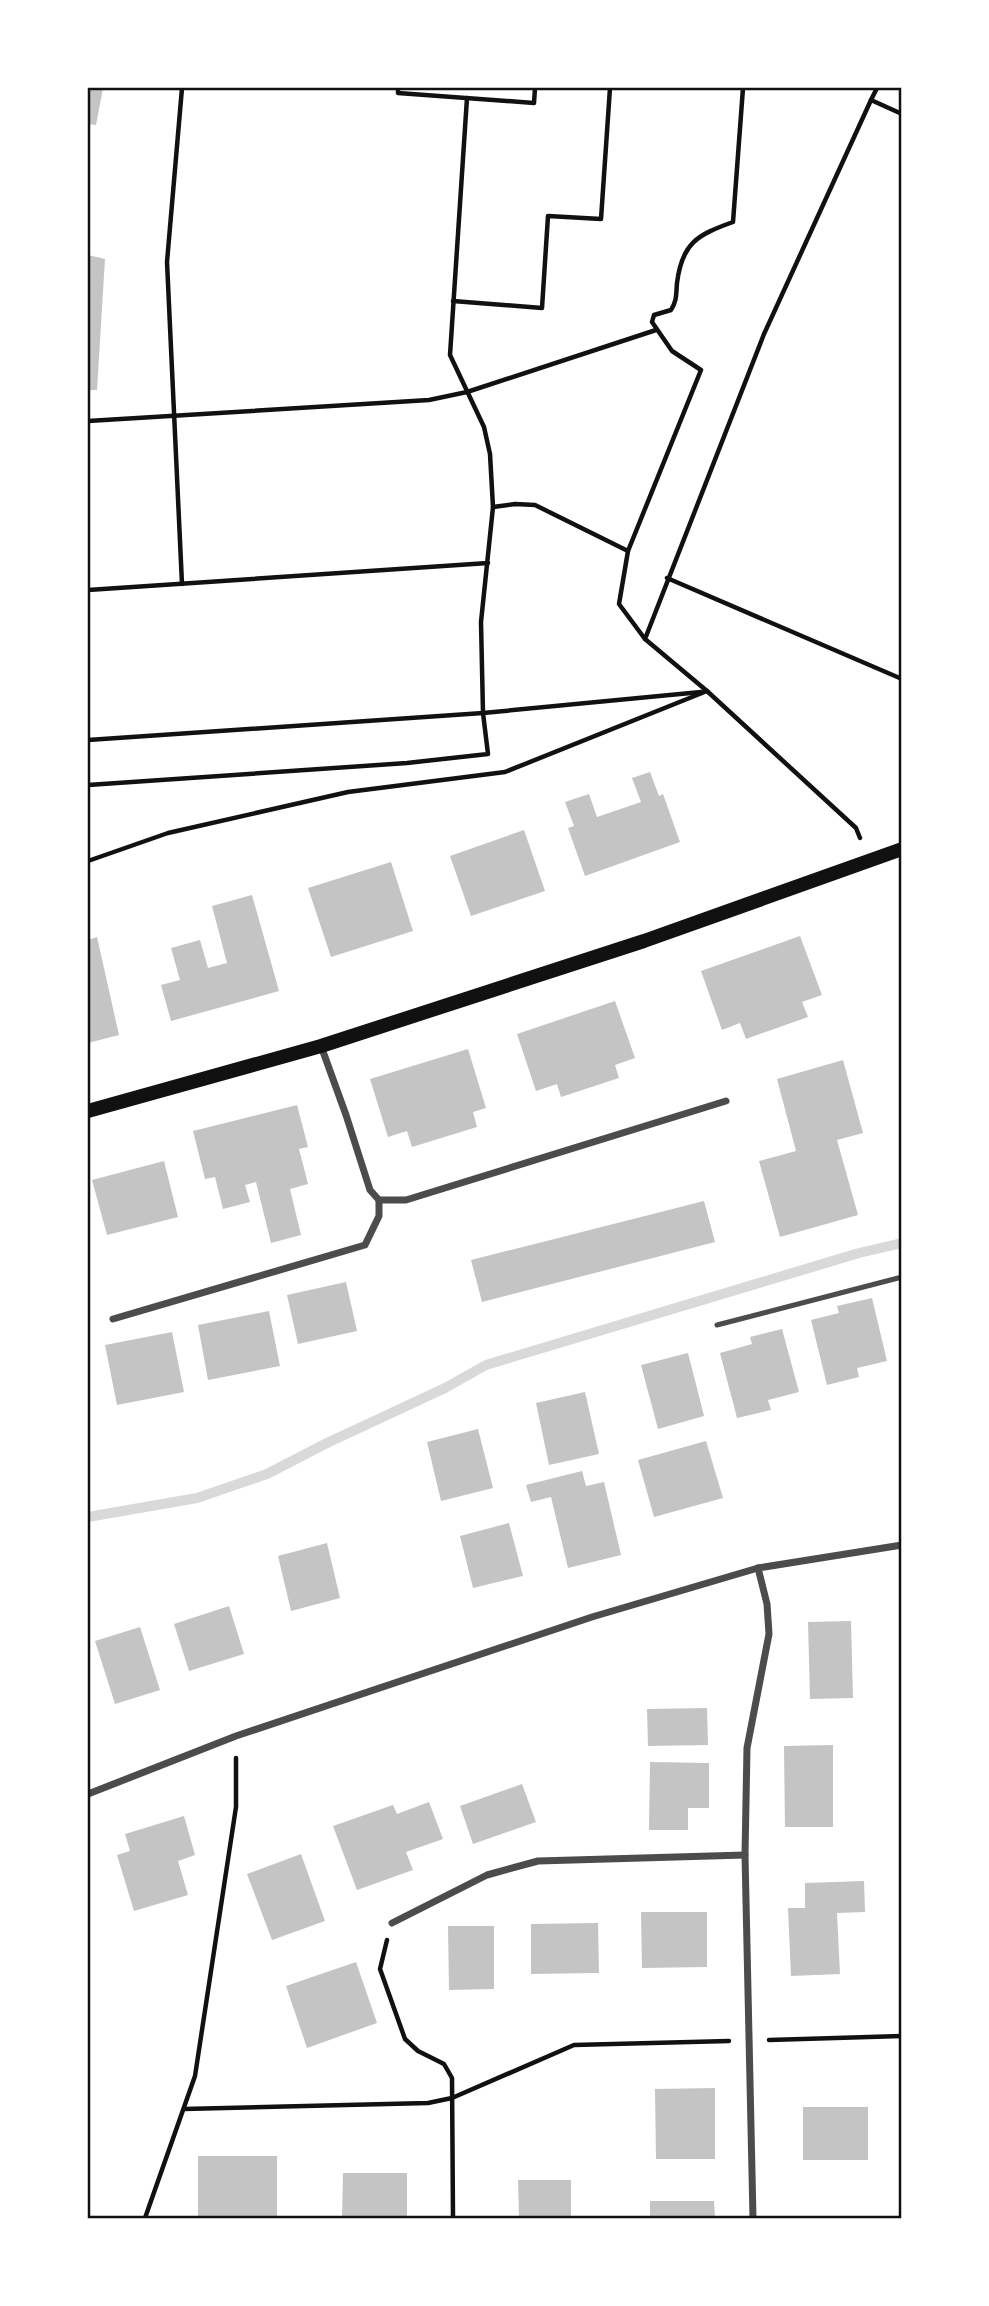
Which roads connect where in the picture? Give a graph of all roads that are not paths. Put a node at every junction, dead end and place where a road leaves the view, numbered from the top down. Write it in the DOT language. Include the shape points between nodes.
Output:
graph roads {
  1 [pos="901,849"];
  2 [pos="321,1046"];
  3 [pos="726,1101"];
  4 [pos="88,1111"];
  5 [pos="379,1199"];
  6 [pos="901,1277"];
  7 [pos="113,1319"];
  8 [pos="717,1325"];
  9 [pos="901,1545"];
  10 [pos="758,1568"];
  11 [pos="88,1794"];
  12 [pos="745,1855"];
  13 [pos="392,1923"];
  14 [pos="752,2218"];
  1 -- 2 [label="main road" via="644,941"];
  2 -- 4 [label="main road"];
  2 -- 5 [label="street" via="370,1190"];
  3 -- 5 [label="street" via="407,1199"];
  5 -- 7 [label="street" via="379,1216 365,1245"];
  6 -- 8 [label="lane"];
  9 -- 10 [label="street"];
  10 -- 11 [label="street" via="592,1617 236,1736"];
  10 -- 12 [label="street" via="769,1634 747,1748"];
  12 -- 13 [label="street" via="538,1861 487,1875"];
  12 -- 14 [label="street"];
}
